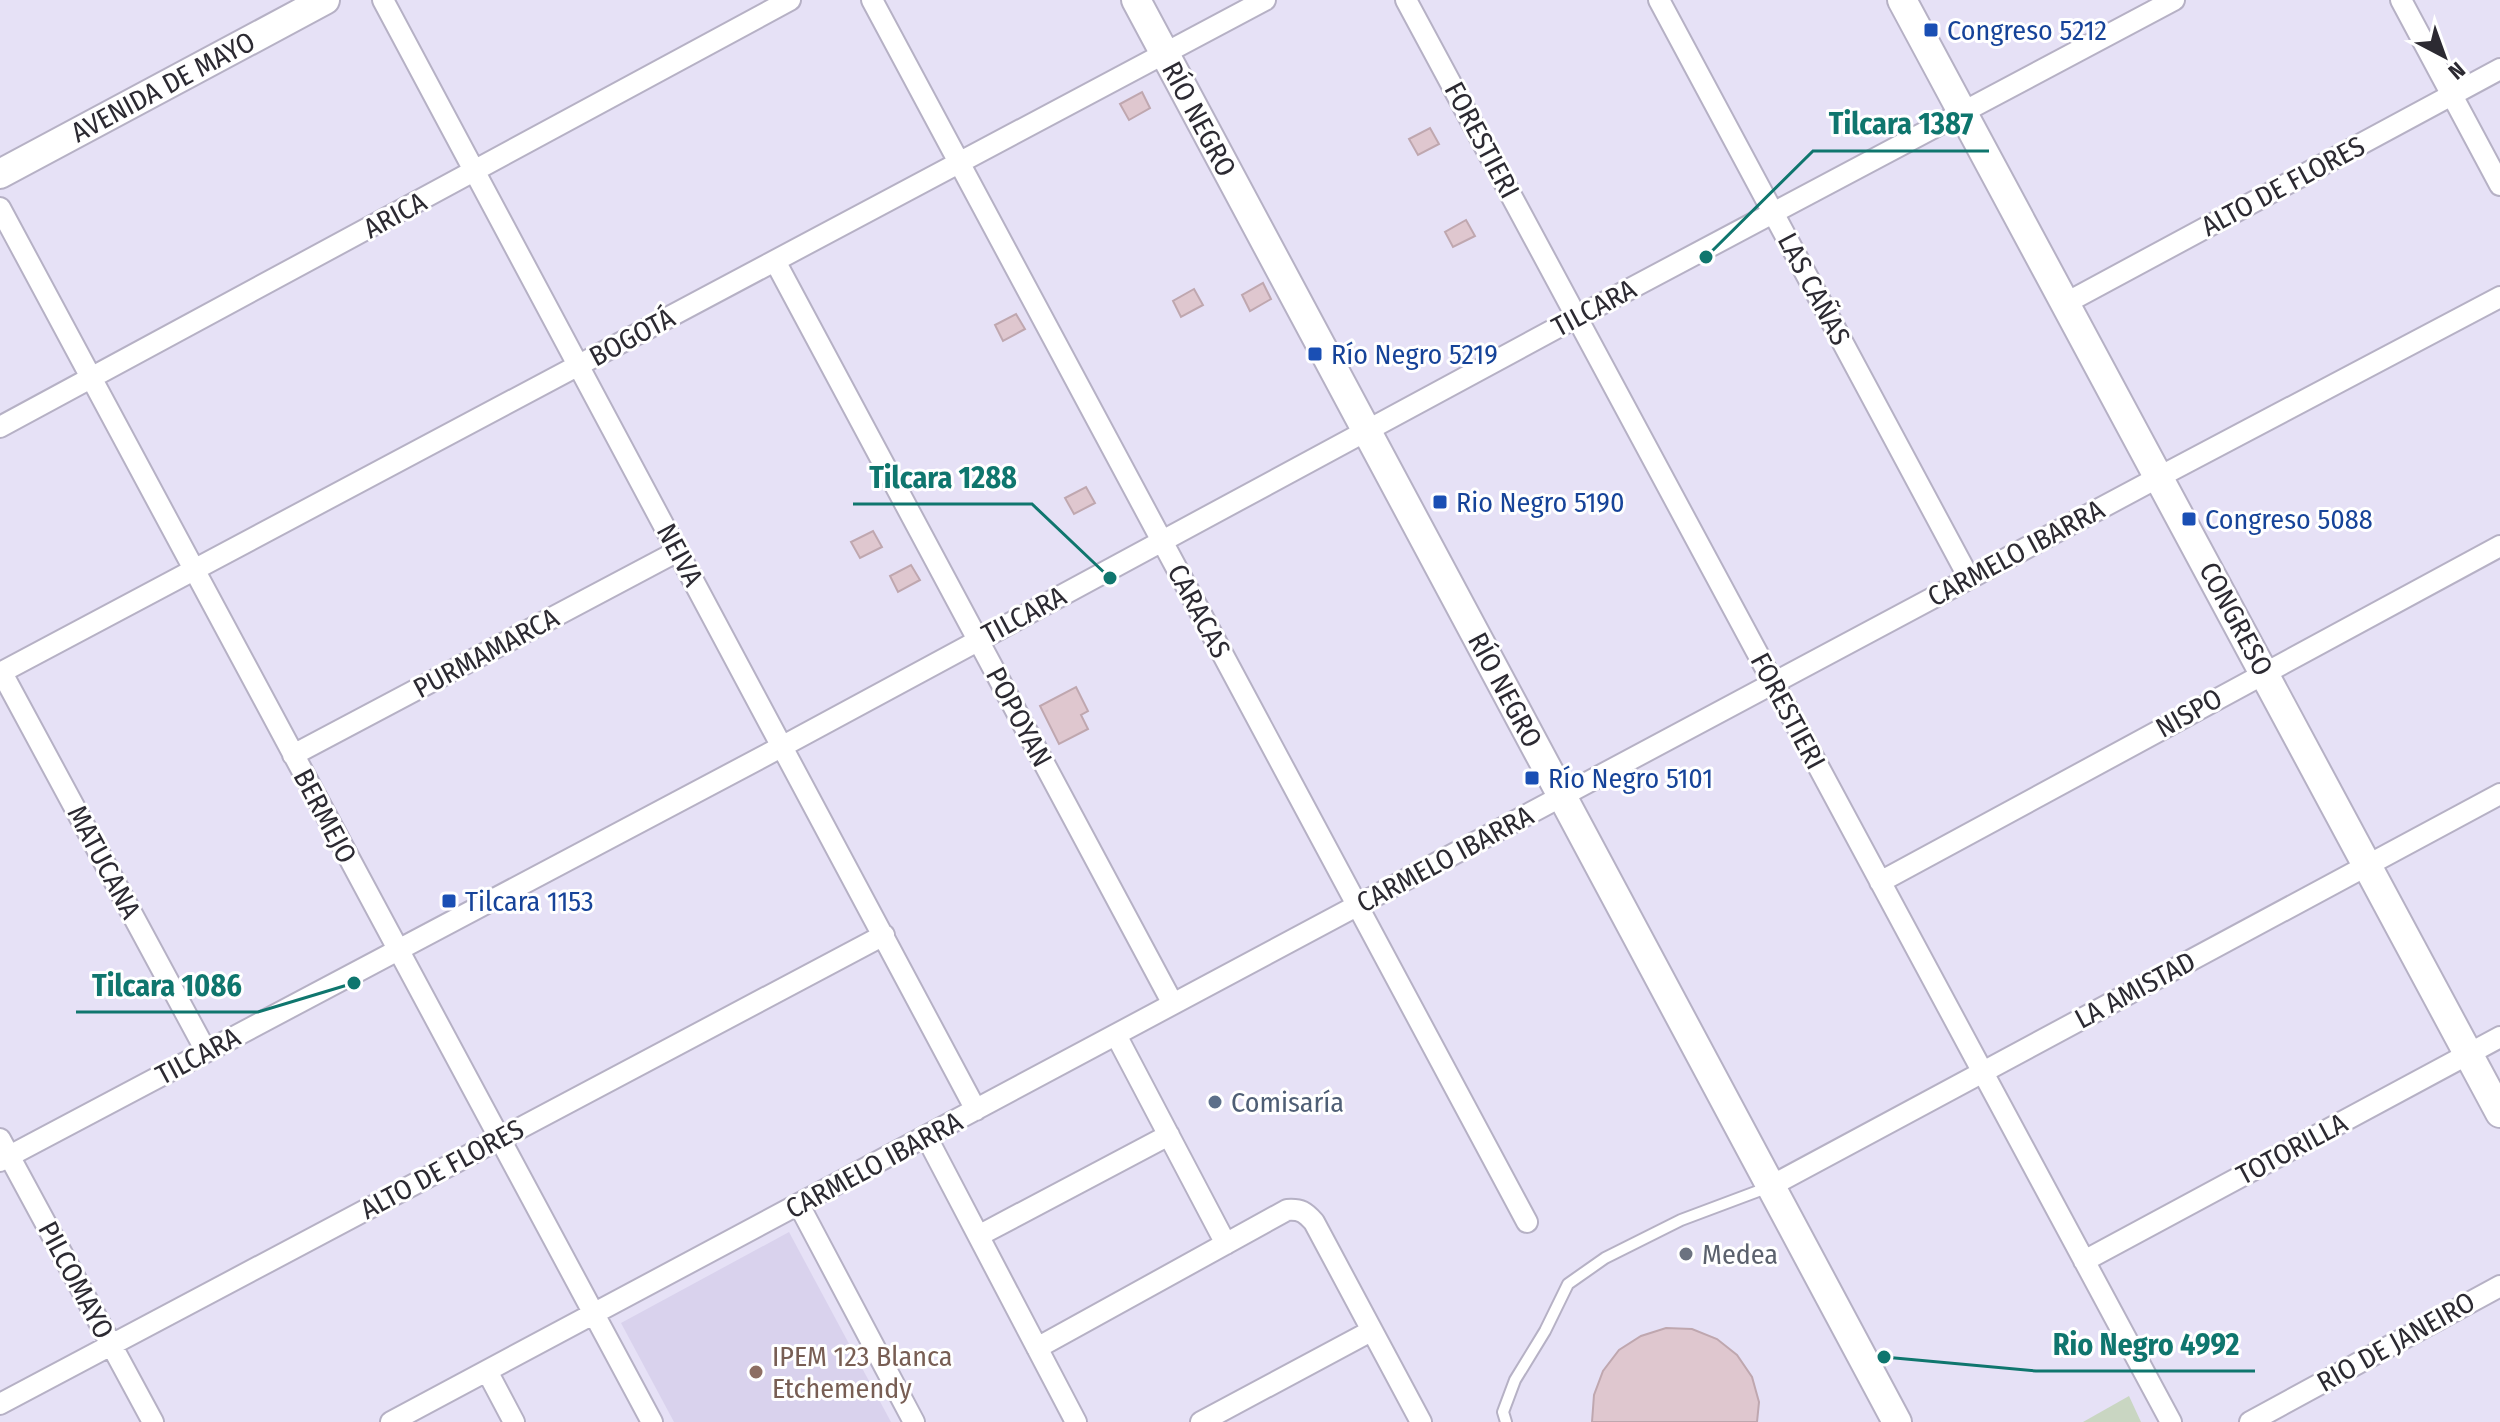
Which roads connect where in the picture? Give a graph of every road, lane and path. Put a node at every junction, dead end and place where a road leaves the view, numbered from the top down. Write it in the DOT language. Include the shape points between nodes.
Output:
graph roads {
  1 [pos="325,0"];
  2 [pos="383,0"];
  3 [pos="790,0"];
  4 [pos="872,0"];
  5 [pos="1136,0"];
  6 [pos="1265,0"];
  7 [pos="1406,0"];
  8 [pos="1659,0"];
  9 [pos="1902,0"];
  10 [pos="2174,0"];
  11 [pos="2401,0"];
  12 [pos="1164,54"];
  13 [pos="2500,69"];
  14 [pos="2452,95"];
  15 [pos="1962,111"];
  16 [pos="959,163"];
  17 [pos="475,172"];
  18 [pos="0,174"];
  19 [pos="2500,185"];
  20 [pos="0,208"];
  21 [pos="1773,213"];
  22 [pos="775,261"];
  23 [pos="2500,297"];
  24 [pos="2066,303"];
  25 [pos="1577,317"];
  26 [pos="579,365"];
  27 [pos="91,378"];
  28 [pos="0,427"];
  29 [pos="1367,431"];
  30 [pos="2159,477"];
  31 [pos="1162,541"];
  32 [pos="2500,546"];
  33 [pos="678,551"];
  34 [pos="194,570"];
  35 [pos="1969,578"];
  36 [pos="978,640"];
  37 [pos="2265,671"];
  38 [pos="1,673"];
  39 [pos="1773,683"];
  40 [pos="783,746"];
  41 [pos="293,755"];
  42 [pos="2500,794"];
  43 [pos="1562,796"];
  44 [pos="2368,864"];
  45 [pos="1880,882"];
  46 [pos="1356,906"];
  47 [pos="884,935"];
  48 [pos="397,950"];
  49 [pos="1173,1004"];
  50 [pos="1116,1035"];
  51 [pos="2500,1037"];
  52 [pos="206,1051"];
  53 [pos="2468,1054"];
  54 [pos="1983,1072"];
  55 [pos="976,1110"];
  56 [pos="2500,1113"];
  57 [pos="1169,1135"];
  58 [pos="926,1136"];
  59 [pos="499,1139"];
  60 [pos="3,1152"];
  61 [pos="1771,1186"];
  62 [pos="799,1205"];
  63 [pos="1527,1222"];
  64 [pos="980,1235"];
  65 [pos="1226,1244"];
  66 [pos="2084,1261"];
  67 [pos="2500,1286"];
  68 [pos="595,1314"];
  69 [pos="1371,1331"];
  70 [pos="111,1345"];
  71 [pos="1037,1348"];
  72 [pos="487,1371"];
  73 [pos="0,1404"];
  74 [pos="153,1422"];
  75 [pos="393,1422"];
  76 [pos="514,1422"];
  77 [pos="652,1422"];
  78 [pos="914,1422"];
  79 [pos="1076,1422"];
  80 [pos="1201,1422"];
  81 [pos="1421,1422"];
  82 [pos="1506,1422"];
  83 [pos="1897,1422"];
  84 [pos="2171,1422"];
  85 [pos="2250,1422"];
  1 -- 18 [label="main road, AVENIDA DE MAYO"];
  2 -- 17 [label="street, NEIVA"];
  3 -- 17 [label="street, ARICA"];
  4 -- 16 [label="street, CARACAS"];
  5 -- 12 [label="main road, RÍO NEGRO"];
  6 -- 12 [label="street, BOGOTÁ"];
  7 -- 25 [label="street, FORESTIERI"];
  8 -- 21 [label="street, LAS CAÑAS"];
  9 -- 15 [label="main road, CONGRESO"];
  10 -- 15 [label="street, TILCARA"];
  11 -- 14 [label="street"];
  12 -- 16 [label="street, BOGOTÁ"];
  12 -- 29 [label="main road, RÍO NEGRO"];
  13 -- 14 [label="street, ALTO DE FLORES"];
  14 -- 19 [label="street"];
  14 -- 24 [label="street, ALTO DE FLORES"];
  15 -- 21 [label="street, TILCARA"];
  15 -- 24 [label="main road, CONGRESO"];
  16 -- 22 [label="street, BOGOTÁ"];
  16 -- 31 [label="street, CARACAS"];
  17 -- 26 [label="street, NEIVA"];
  17 -- 27 [label="street, ARICA"];
  20 -- 27 [label="street, BERMEJO"];
  21 -- 25 [label="street, TILCARA"];
  21 -- 35 [label="street, LAS CAÑAS"];
  22 -- 26 [label="street, BOGOTÁ"];
  22 -- 36 [label="street, POPOYAN"];
  23 -- 30 [label="street, CARMELO IBARRA"];
  24 -- 30 [label="main road, CONGRESO"];
  25 -- 29 [label="street, TILCARA"];
  25 -- 39 [label="street, FORESTIERI"];
  26 -- 33 [label="street, NEIVA"];
  26 -- 34 [label="street, BOGOTÁ"];
  27 -- 28 [label="street, ARICA"];
  27 -- 34 [label="street, BERMEJO"];
  29 -- 31 [label="street, TILCARA"];
  29 -- 43 [label="main road, RÍO NEGRO"];
  30 -- 35 [label="street, CARMELO IBARRA"];
  30 -- 37 [label="main road, CONGRESO"];
  31 -- 36 [label="street, TILCARA"];
  31 -- 46 [label="street, CARACAS"];
  32 -- 37 [label="street, NISPO"];
  33 -- 40 [label="street, NEIVA"];
  33 -- 41 [label="street, PURMAMARCA"];
  34 -- 38 [label="street, BOGOTÁ"];
  34 -- 41 [label="street, BERMEJO"];
  35 -- 39 [label="street, CARMELO IBARRA"];
  36 -- 40 [label="street, TILCARA"];
  36 -- 49 [label="street, POPOYAN"];
  37 -- 44 [label="main road, CONGRESO"];
  37 -- 45 [label="street, NISPO"];
  38 -- 52 [label="street, MATUCANA"];
  39 -- 43 [label="street, CARMELO IBARRA"];
  39 -- 45 [label="street, FORESTIERI"];
  40 -- 47 [label="street, NEIVA"];
  40 -- 48 [label="street, TILCARA"];
  41 -- 48 [label="street, BERMEJO"];
  42 -- 44 [label="street, LA AMISTAD"];
  43 -- 46 [label="street, CARMELO IBARRA"];
  43 -- 61 [label="main road, RÍO NEGRO"];
  44 -- 53 [label="main road, CONGRESO"];
  44 -- 54 [label="street, LA AMISTAD"];
  45 -- 54 [label="street, FORESTIERI"];
  46 -- 49 [label="street, CARMELO IBARRA"];
  46 -- 63 [label="street, CARACAS"];
  47 -- 55 [label="street, NEIVA"];
  47 -- 59 [label="street, ALTO DE FLORES"];
  48 -- 52 [label="street, TILCARA"];
  48 -- 59 [label="street, BERMEJO"];
  49 -- 50 [label="street, CARMELO IBARRA"];
  50 -- 55 [label="street, CARMELO IBARRA"];
  50 -- 57 [label="street"];
  51 -- 53 [label="street, TOTORILLA"];
  52 -- 60 [label="street, TILCARA"];
  53 -- 56 [label="main road, CONGRESO"];
  53 -- 66 [label="street, TOTORILLA"];
  54 -- 61 [label="street, LA AMISTAD"];
  54 -- 66 [label="street, FORESTIERI"];
  55 -- 58 [label="street, CARMELO IBARRA"];
  57 -- 64 [label="street"];
  57 -- 65 [label="street"];
  58 -- 62 [label="street, CARMELO IBARRA"];
  58 -- 64 [label="street"];
  59 -- 68 [label="street, BERMEJO"];
  59 -- 70 [label="street, ALTO DE FLORES"];
  60 -- 70 [label="street, PILCOMAYO"];
  61 -- 82 [label="lane" via="1681,1220 1605,1258 1568,1284 1515,1380 1503,1412"];
  61 -- 83 [label="main road, RÍO NEGRO"];
  62 -- 68 [label="street, CARMELO IBARRA"];
  62 -- 78 [label="street"];
  64 -- 71 [label="street"];
  65 -- 69 [label="street" via="1287,1210 1306,1213"];
  65 -- 71 [label="street"];
  66 -- 84 [label="street, FORESTIERI"];
  67 -- 85 [label="street, RIO DE JANEIRO"];
  68 -- 72 [label="street, CARMELO IBARRA"];
  68 -- 77 [label="street, BERMEJO"];
  69 -- 80 [label="street"];
  69 -- 81 [label="street"];
  70 -- 73 [label="street, ALTO DE FLORES"];
  70 -- 74 [label="street, PILCOMAYO"];
  71 -- 79 [label="street"];
  72 -- 75 [label="street, CARMELO IBARRA"];
  72 -- 76 [label="street"];
}
